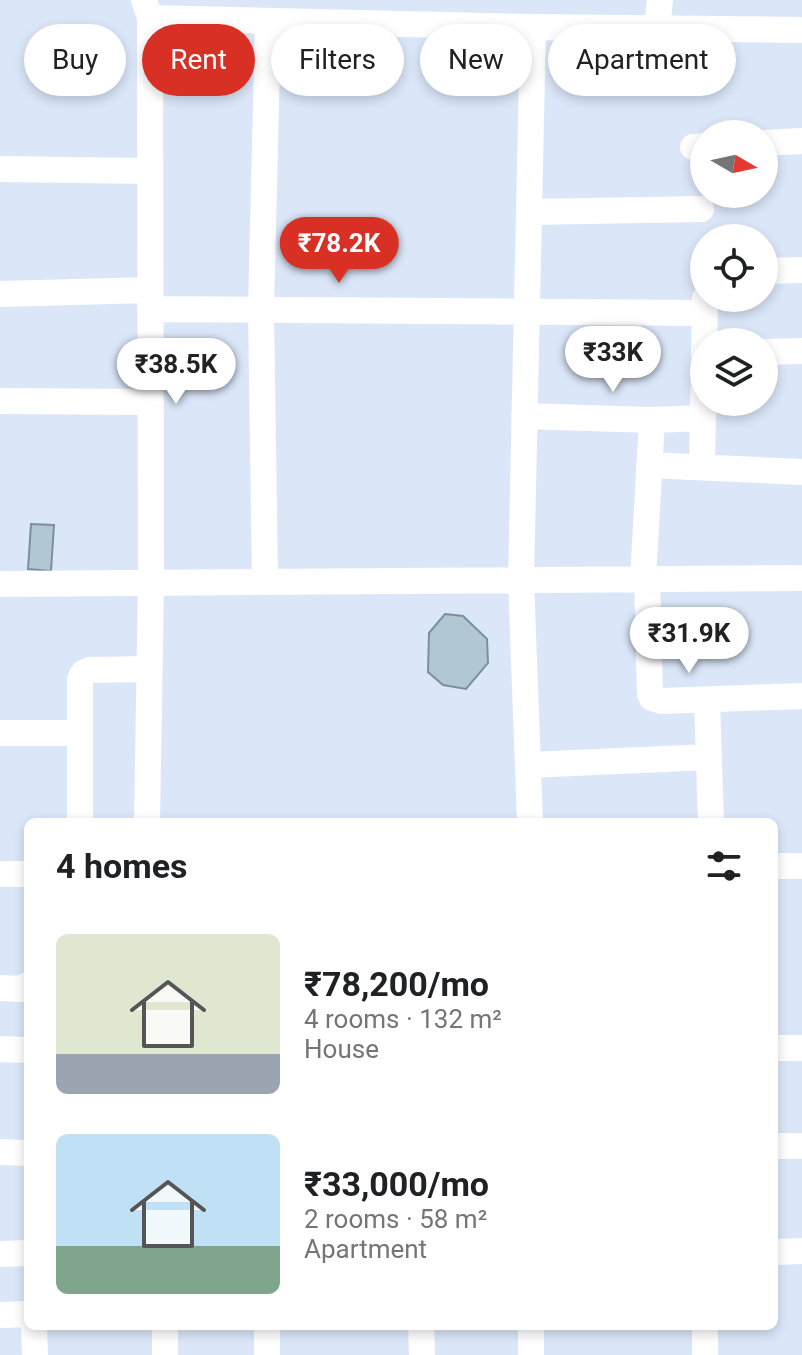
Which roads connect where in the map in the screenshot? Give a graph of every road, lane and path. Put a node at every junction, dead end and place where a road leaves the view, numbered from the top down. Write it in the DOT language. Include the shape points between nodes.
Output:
graph roads {
  1 [pos="660,0"];
  2 [pos="147,9"];
  3 [pos="268,21"];
  4 [pos="658,24"];
  5 [pos="533,27"];
  6 [pos="548,27"];
  7 [pos="736,30"];
  8 [pos="802,30"];
  9 [pos="802,141"];
  10 [pos="778,142"];
  11 [pos="0,169"];
  12 [pos="150,171"];
  13 [pos="701,209"];
  14 [pos="529,212"];
  15 [pos="802,270"];
  16 [pos="778,271"];
  17 [pos="0,294"];
  18 [pos="150,300"];
  19 [pos="690,306"];
  20 [pos="261,310"];
  21 [pos="527,310"];
  22 [pos="802,351"];
  23 [pos="778,352"];
  24 [pos="0,401"];
  25 [pos="151,402"];
  26 [pos="524,416"];
  27 [pos="702,418"];
  28 [pos="652,420"];
  29 [pos="649,465"];
  30 [pos="702,467"];
  31 [pos="802,472"];
  32 [pos="802,578"];
  33 [pos="645,579"];
  34 [pos="521,580"];
  35 [pos="151,582"];
  36 [pos="265,582"];
  37 [pos="0,584"];
  38 [pos="149,669"];
  39 [pos="802,696"];
  40 [pos="707,700"];
  41 [pos="0,733"];
  42 [pos="80,733"];
  43 [pos="709,757"];
  44 [pos="528,765"];
  45 [pos="80,818"];
  46 [pos="147,818"];
  47 [pos="530,818"];
  48 [pos="711,818"];
  49 [pos="778,866"];
  50 [pos="802,866"];
  51 [pos="0,874"];
  52 [pos="24,874"];
  53 [pos="24,987"];
  54 [pos="0,988"];
  55 [pos="778,1048"];
  56 [pos="802,1048"];
  57 [pos="0,1049"];
  58 [pos="24,1050"];
  59 [pos="778,1146"];
  60 [pos="802,1146"];
  61 [pos="0,1152"];
  62 [pos="24,1153"];
  63 [pos="802,1251"];
  64 [pos="778,1252"];
  65 [pos="24,1253"];
  66 [pos="0,1254"];
  67 [pos="24,1314"];
  68 [pos="0,1315"];
  69 [pos="34,1330"];
  70 [pos="165,1330"];
  71 [pos="267,1330"];
  72 [pos="421,1330"];
  73 [pos="531,1330"];
  74 [pos="705,1330"];
  75 [pos="35,1355"];
  76 [pos="165,1355"];
  77 [pos="267,1355"];
  78 [pos="422,1355"];
  79 [pos="531,1355"];
  80 [pos="705,1355"];
  1 -- 4 [label="street"];
  2 -- 3 [label="street"];
  2 -- 12 [label="street"];
  3 -- 5 [label="street"];
  3 -- 20 [label="street"];
  5 -- 6 [label="street"];
  5 -- 14 [label="street"];
  7 -- 8 [label="street"];
  9 -- 10 [label="street"];
  11 -- 12 [label="street"];
  12 -- 18 [label="street"];
  13 -- 14 [label="street"];
  14 -- 21 [label="street"];
  15 -- 16 [label="street"];
  17 -- 18 [label="street"];
  18 -- 20 [label="street"];
  18 -- 25 [label="street"];
  19 -- 21 [label="street"];
  20 -- 21 [label="street"];
  20 -- 36 [label="street"];
  21 -- 26 [label="street"];
  22 -- 23 [label="street"];
  24 -- 25 [label="street"];
  25 -- 35 [label="street"];
  26 -- 28 [label="street"];
  26 -- 34 [label="street"];
  27 -- 28 [label="street"];
  27 -- 30 [label="street"];
  28 -- 29 [label="street"];
  29 -- 30 [label="street"];
  29 -- 33 [label="street"];
  30 -- 31 [label="street"];
  32 -- 33 [label="street"];
  33 -- 34 [label="street"];
  33 -- 40 [label="street" via="650,694 656,701"];
  34 -- 36 [label="street"];
  34 -- 44 [label="street"];
  35 -- 36 [label="street"];
  35 -- 37 [label="street"];
  35 -- 38 [label="street"];
  38 -- 42 [label="street" via="83,673"];
  38 -- 46 [label="street"];
  39 -- 40 [label="street"];
  40 -- 43 [label="street"];
  41 -- 42 [label="street"];
  42 -- 45 [label="street"];
  43 -- 44 [label="street"];
  43 -- 48 [label="street"];
  44 -- 47 [label="street"];
  49 -- 50 [label="street"];
  51 -- 52 [label="street"];
  53 -- 54 [label="street"];
  55 -- 56 [label="street"];
  57 -- 58 [label="street"];
  59 -- 60 [label="street"];
  61 -- 62 [label="street"];
  63 -- 64 [label="street"];
  65 -- 66 [label="street"];
  67 -- 68 [label="street"];
  69 -- 75 [label="street"];
  70 -- 76 [label="street"];
  71 -- 77 [label="street"];
  72 -- 78 [label="street"];
  73 -- 79 [label="street"];
  74 -- 80 [label="street"];
}
